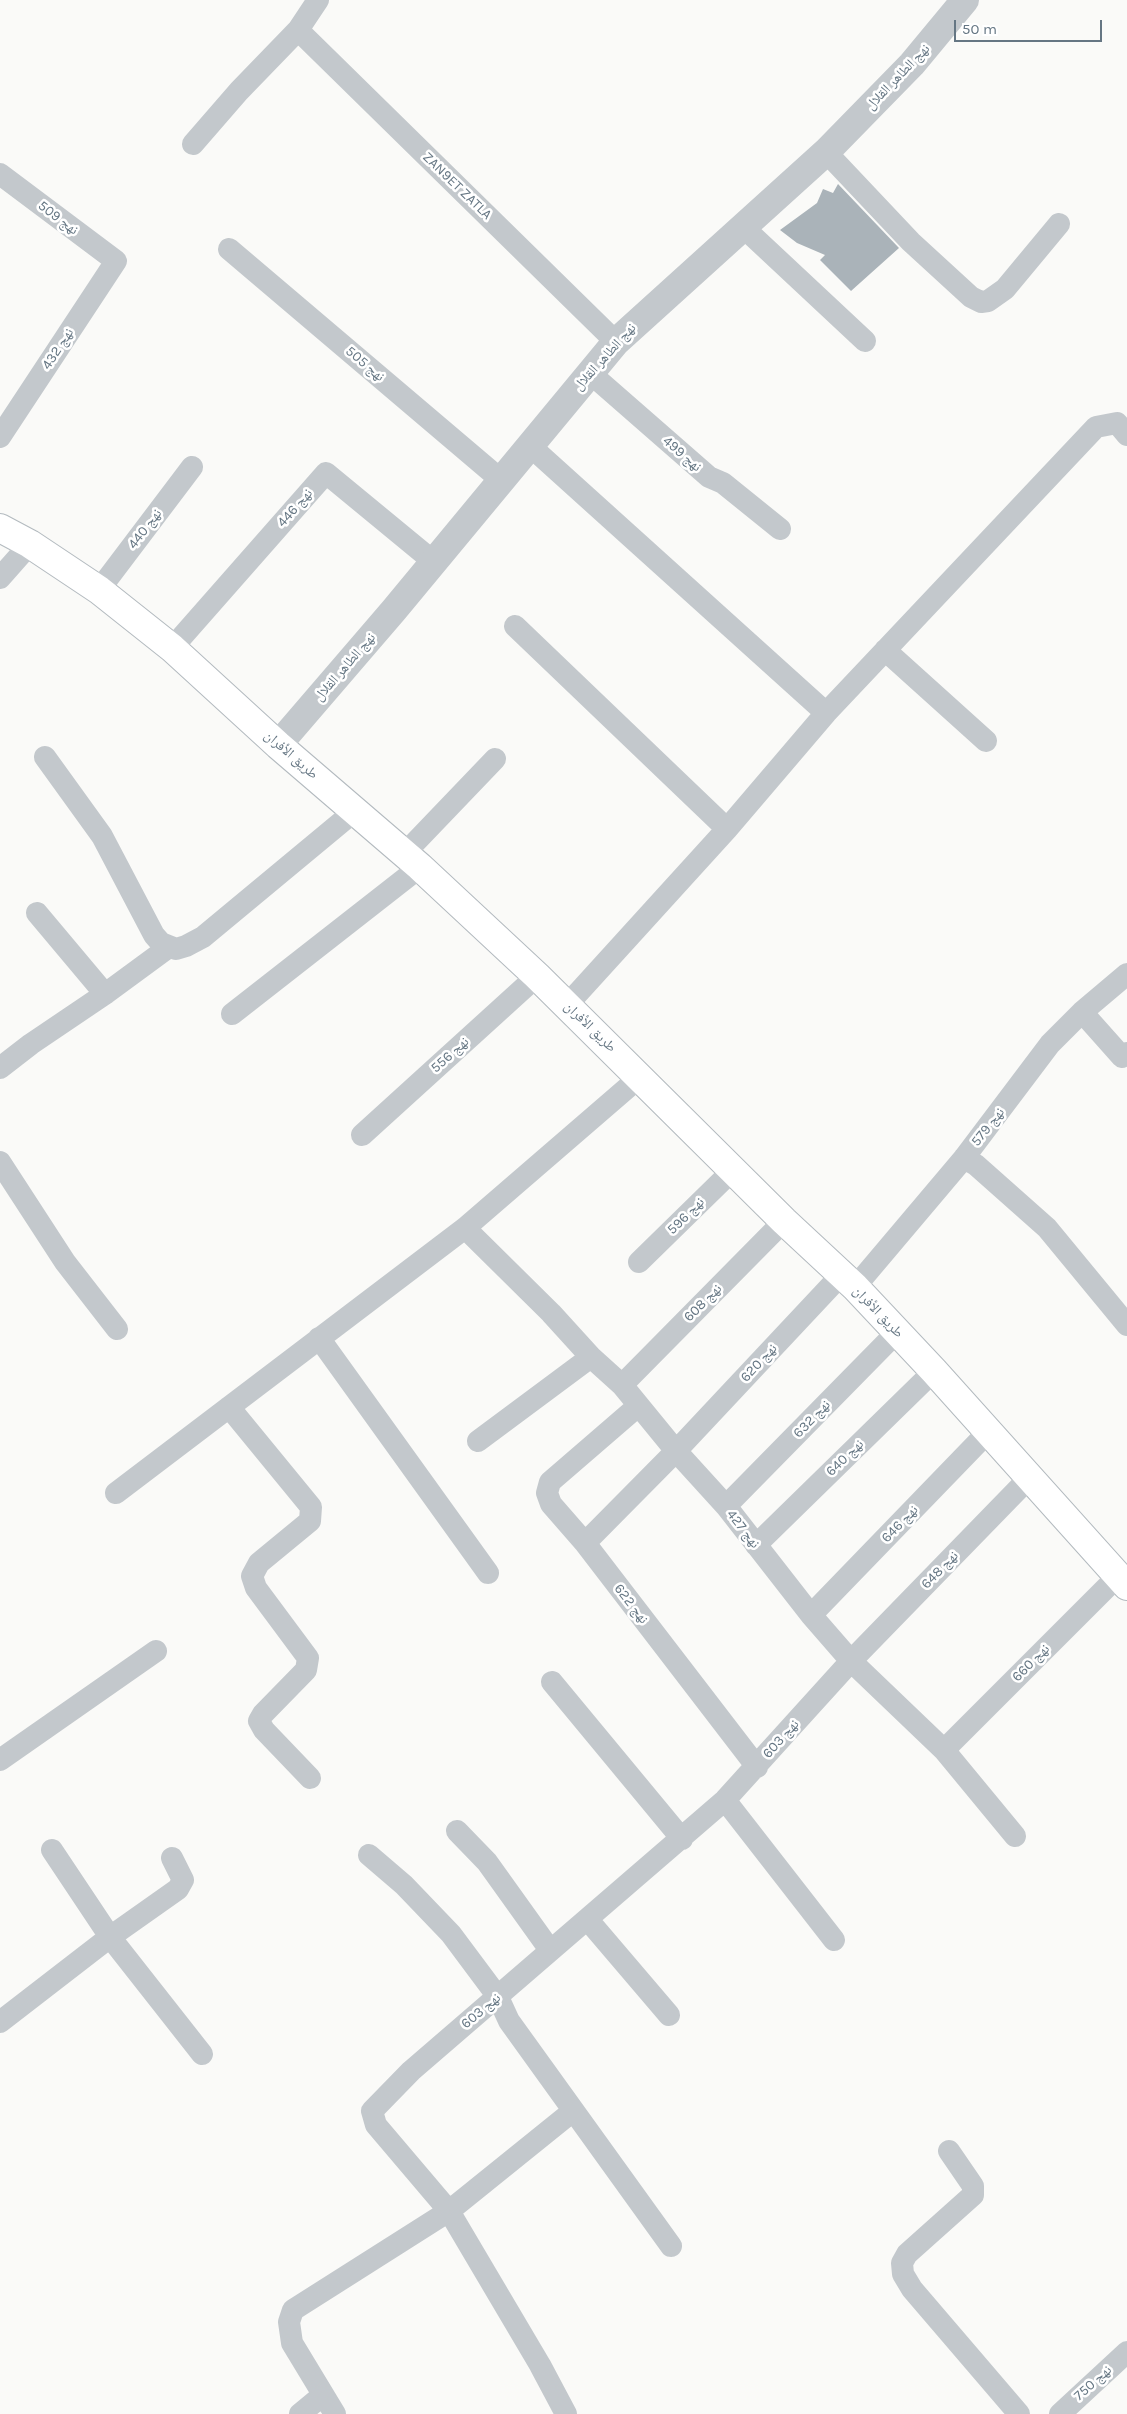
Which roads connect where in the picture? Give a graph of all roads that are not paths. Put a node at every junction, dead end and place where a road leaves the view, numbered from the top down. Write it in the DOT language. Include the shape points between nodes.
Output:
graph roads {
  1 [pos="318,0"];
  2 [pos="965,0"];
  3 [pos="298,30"];
  4 [pos="193,144"];
  5 [pos="826,152"];
  6 [pos="0,174"];
  7 [pos="1059,224"];
  8 [pos="742,226"];
  9 [pos="229,248"];
  10 [pos="116,261"];
  11 [pos="865,341"];
  12 [pos="616,342"];
  13 [pos="590,372"];
  14 [pos="1127,435"];
  15 [pos="0,437"];
  16 [pos="529,444"];
  17 [pos="192,467"];
  18 [pos="501,480"];
  19 [pos="0,528"];
  20 [pos="780,529"];
  21 [pos="30,544"];
  22 [pos="434,562"];
  23 [pos="0,578"];
  24 [pos="98,590"];
  25 [pos="515,626"];
  26 [pos="172,648"];
  27 [pos="884,650"];
  28 [pos="826,713"];
  29 [pos="986,741"];
  30 [pos="278,745"];
  31 [pos="45,757"];
  32 [pos="495,759"];
  33 [pos="356,810"];
  34 [pos="728,829"];
  35 [pos="412,860"];
  36 [pos="37,913"];
  37 [pos="169,947"];
  38 [pos="1127,974"];
  39 [pos="537,976"];
  40 [pos="105,994"];
  41 [pos="567,1005"];
  42 [pos="1082,1012"];
  43 [pos="232,1014"];
  44 [pos="1127,1052"];
  45 [pos="0,1068"];
  46 [pos="641,1076"];
  47 [pos="362,1135"];
  48 [pos="964,1158"];
  49 [pos="0,1162"];
  50 [pos="733,1170"];
  51 [pos="784,1221"];
  52 [pos="465,1228"];
  53 [pos="639,1262"];
  54 [pos="848,1281"];
  55 [pos="1127,1325"];
  56 [pos="117,1329"];
  57 [pos="897,1332"];
  58 [pos="319,1338"];
  59 [pos="591,1357"];
  60 [pos="934,1372"];
  61 [pos="622,1385"];
  62 [pos="638,1406"];
  63 [pos="229,1407"];
  64 [pos="988,1432"];
  65 [pos="478,1440"];
  66 [pos="676,1451"];
  67 [pos="1029,1478"];
  68 [pos="116,1493"];
  69 [pos="726,1506"];
  70 [pos="585,1543"];
  71 [pos="756,1545"];
  72 [pos="488,1573"];
  73 [pos="1122,1581"];
  74 [pos="811,1615"];
  75 [pos="156,1651"];
  76 [pos="851,1661"];
  77 [pos="552,1682"];
  78 [pos="944,1750"];
  79 [pos="0,1760"];
  80 [pos="756,1767"];
  81 [pos="310,1778"];
  82 [pos="725,1800"];
  83 [pos="457,1831"];
  84 [pos="1015,1836"];
  85 [pos="682,1839"];
  86 [pos="52,1850"];
  87 [pos="369,1855"];
  88 [pos="172,1858"];
  89 [pos="588,1920"];
  90 [pos="110,1937"];
  91 [pos="834,1940"];
  92 [pos="550,1950"];
  93 [pos="498,1997"];
  94 [pos="670,2015"];
  95 [pos="0,2022"];
  96 [pos="202,2054"];
  97 [pos="573,2111"];
  98 [pos="948,2151"];
  99 [pos="449,2211"];
  100 [pos="671,2246"];
  101 [pos="1127,2352"];
  102 [pos="323,2395"];
  103 [pos="300,2414"];
  104 [pos="335,2414"];
  105 [pos="566,2414"];
  106 [pos="1019,2414"];
  107 [pos="1060,2414"];
  1 -- 3 [label="street"];
  2 -- 5 [label="street, نهج الطاهر القلال" via="912,64"];
  3 -- 4 [label="street"];
  3 -- 12 [label="street, ZAN9ET ZATLA"];
  5 -- 7 [label="street" via="911,242 971,297 981,302 1005,289"];
  5 -- 8 [label="street, نهج الطاهر القلال"];
  6 -- 10 [label="street, نهج 509"];
  8 -- 11 [label="street"];
  8 -- 12 [label="street, نهج الطاهر القلال"];
  9 -- 18 [label="street, نهج 505"];
  10 -- 15 [label="street, نهج 432"];
  12 -- 13 [label="street, نهج الطاهر القلال"];
  13 -- 16 [label="street, نهج الطاهر القلال"];
  13 -- 20 [label="street, نهج 499" via="709,477 723,483"];
  14 -- 27 [label="street" via="1117,424 1096,427"];
  16 -- 18 [label="street, نهج الطاهر القلال"];
  16 -- 28 [label="street"];
  17 -- 24 [label="street, نهج 440"];
  18 -- 22 [label="street, نهج الطاهر القلال"];
  19 -- 21 [label="main road, طريق الأفران"];
  21 -- 23 [label="street"];
  21 -- 24 [label="main road, طريق الأفران"];
  22 -- 26 [label="street, نهج 446" via="326,472"];
  22 -- 30 [label="street, نهج الطاهر القلال"];
  24 -- 26 [label="main road, طريق الأفران"];
  25 -- 34 [label="street"];
  26 -- 30 [label="main road, طريق الأفران"];
  27 -- 28 [label="street"];
  27 -- 29 [label="street"];
  28 -- 34 [label="street"];
  30 -- 33 [label="main road, طريق الأفران"];
  31 -- 37 [label="street" via="99,831 154,935"];
  32 -- 35 [label="street"];
  33 -- 35 [label="main road, طريق الأفران"];
  33 -- 37 [label="street" via="203,937 176,949"];
  34 -- 41 [label="street"];
  35 -- 39 [label="main road, طريق الأفران"];
  35 -- 43 [label="street"];
  36 -- 40 [label="street"];
  37 -- 40 [label="street"];
  38 -- 42 [label="street, نهج 579"];
  39 -- 41 [label="main road, طريق الأفران"];
  39 -- 47 [label="street, نهج 556"];
  40 -- 45 [label="street"];
  41 -- 46 [label="main road, طريق الأفران"];
  42 -- 44 [label="street" via="1122,1056"];
  42 -- 48 [label="street, نهج 579" via="1050,1044"];
  46 -- 50 [label="main road, طريق الأفران"];
  46 -- 52 [label="street"];
  48 -- 54 [label="street, نهج 579"];
  48 -- 55 [label="street" via="1047,1228"];
  49 -- 56 [label="street" via="65,1262"];
  50 -- 51 [label="main road, طريق الأفران"];
  50 -- 53 [label="street, نهج 596"];
  51 -- 54 [label="main road, طريق الأفران"];
  51 -- 61 [label="street, نهج 608"];
  52 -- 58 [label="street"];
  52 -- 59 [label="street, نهج 427"];
  54 -- 57 [label="main road, طريق الأفران"];
  54 -- 66 [label="street, نهج 620"];
  57 -- 60 [label="main road, طريق الأفران"];
  57 -- 69 [label="street, نهج 632"];
  58 -- 63 [label="street"];
  58 -- 72 [label="street"];
  59 -- 61 [label="street, نهج 427"];
  59 -- 65 [label="street"];
  60 -- 64 [label="main road, طريق الأفران"];
  60 -- 71 [label="street, نهج 640"];
  61 -- 62 [label="street, نهج 427"];
  62 -- 66 [label="street, نهج 427"];
  62 -- 70 [label="street, نهج 622" via="550,1482 547,1493 551,1504"];
  63 -- 68 [label="street"];
  63 -- 81 [label="street" via="311,1507 310,1521 259,1563 252,1576 256,1588 308,1658 306,1670 259,1721"];
  64 -- 67 [label="main road, طريق الأفران"];
  64 -- 74 [label="street, نهج 646"];
  66 -- 69 [label="street, نهج 427"];
  66 -- 70 [label="street"];
  67 -- 73 [label="main road, طريق الأفران"];
  67 -- 76 [label="street, نهج 648"];
  69 -- 71 [label="street, نهج 427"];
  70 -- 80 [label="street, نهج 622"];
  71 -- 74 [label="street, نهج 427"];
  73 -- 78 [label="street, نهج 660"];
  74 -- 76 [label="street, نهج 427"];
  75 -- 79 [label="street"];
  76 -- 78 [label="street, نهج 427"];
  76 -- 80 [label="street, نهج 603"];
  77 -- 85 [label="street"];
  78 -- 84 [label="street, نهج 427"];
  80 -- 82 [label="street, نهج 603"];
  82 -- 85 [label="street, نهج 603"];
  82 -- 91 [label="street"];
  83 -- 92 [label="street" via="487,1862"];
  85 -- 89 [label="street, نهج 603"];
  86 -- 90 [label="street"];
  87 -- 93 [label="street" via="404,1885 451,1934"];
  88 -- 90 [label="street" via="183,1884"];
  89 -- 92 [label="street, نهج 603"];
  89 -- 94 [label="street"];
  90 -- 95 [label="street"];
  90 -- 96 [label="street"];
  92 -- 93 [label="street, نهج 603"];
  93 -- 97 [label="street" via="509,2021"];
  93 -- 99 [label="street, نهج 603" via="411,2071 372,2112 376,2125"];
  97 -- 99 [label="street"];
  97 -- 100 [label="street"];
  98 -- 106 [label="street" via="973,2186 973,2195 907,2254 902,2263 903,2274 912,2289"];
  99 -- 102 [label="street" via="290,2314 292,2343"];
  99 -- 105 [label="street, نهج 603"];
  101 -- 107 [label="street, نهج 750"];
  102 -- 103 [label="street"];
  102 -- 104 [label="street"];
}
